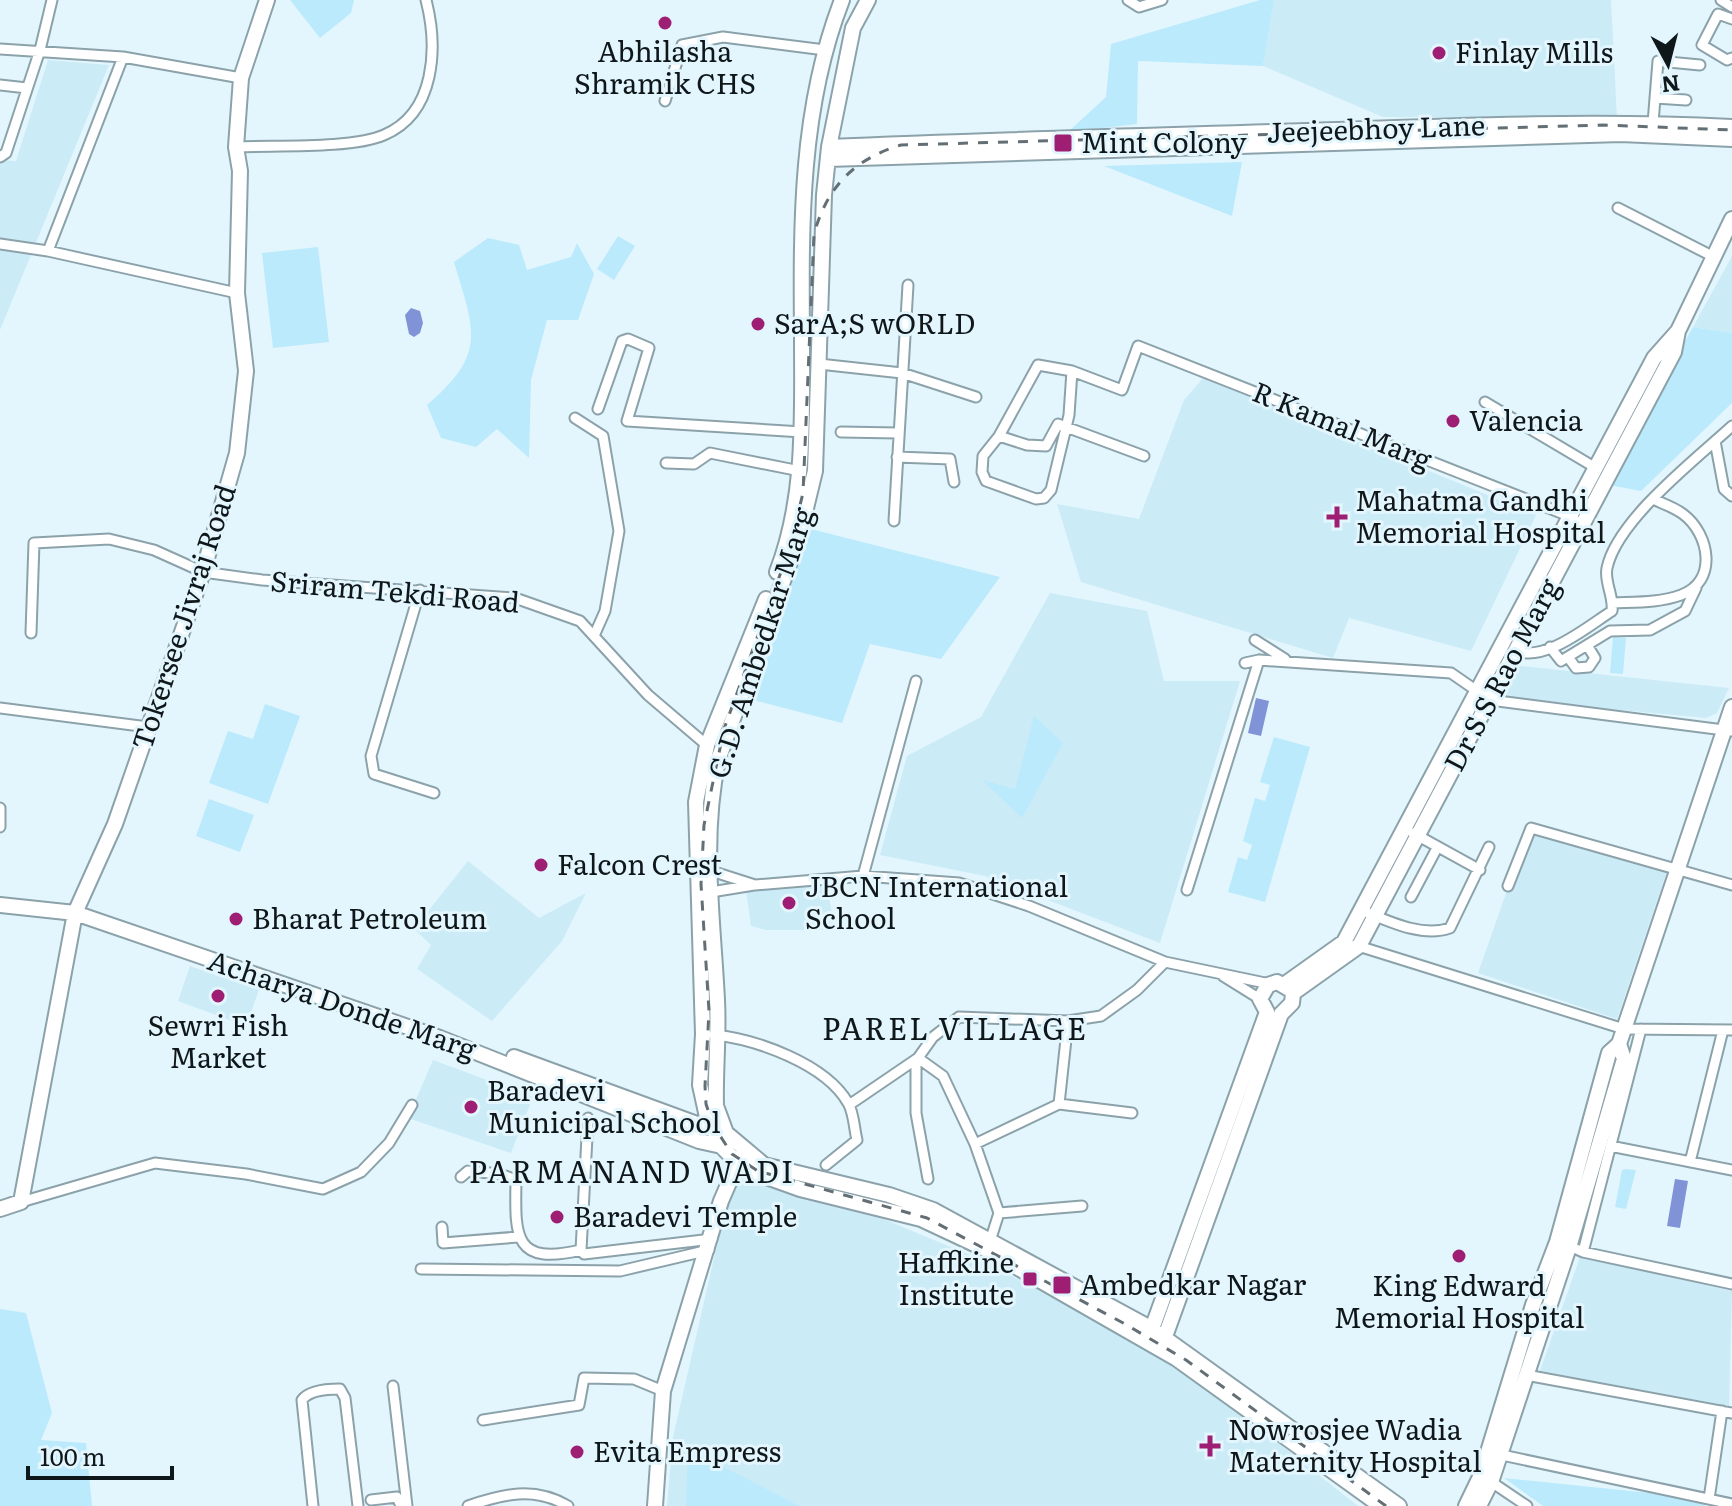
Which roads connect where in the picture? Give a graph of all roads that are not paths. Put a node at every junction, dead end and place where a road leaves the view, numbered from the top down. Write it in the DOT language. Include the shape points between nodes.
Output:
graph roads {
  1 [pos="52,0"];
  2 [pos="267,0"];
  3 [pos="426,0"];
  4 [pos="842,0"];
  5 [pos="868,0"];
  6 [pos="1128,0"];
  7 [pos="1162,0"];
  8 [pos="1721,0"];
  9 [pos="1732,7"];
  10 [pos="1732,19"];
  11 [pos="0,49"];
  12 [pos="40,50"];
  13 [pos="825,50"];
  14 [pos="123,57"];
  15 [pos="1732,58"];
  16 [pos="1700,65"];
  17 [pos="241,78"];
  18 [pos="0,85"];
  19 [pos="27,88"];
  20 [pos="1655,98"];
  21 [pos="1686,100"];
  22 [pos="665,101"];
  23 [pos="1653,123"];
  24 [pos="1732,127"];
  25 [pos="1671,130"];
  26 [pos="1414,134"];
  27 [pos="1732,139"];
  28 [pos="236,147"];
  29 [pos="828,153"];
  30 [pos="0,157"];
  31 [pos="1618,208"];
  32 [pos="1732,219"];
  33 [pos="0,244"];
  34 [pos="48,251"];
  35 [pos="1714,257"];
  36 [pos="908,285"];
  37 [pos="237,293"];
  38 [pos="1678,331"];
  39 [pos="819,364"];
  40 [pos="1072,371"];
  41 [pos="902,373"];
  42 [pos="976,397"];
  43 [pos="1485,402"];
  44 [pos="598,409"];
  45 [pos="575,418"];
  46 [pos="1732,426"];
  47 [pos="1066,427"];
  48 [pos="802,432"];
  49 [pos="841,432"];
  50 [pos="898,433"];
  51 [pos="999,436"];
  52 [pos="1715,441"];
  53 [pos="1144,456"];
  54 [pos="897,457"];
  55 [pos="666,463"];
  56 [pos="1596,468"];
  57 [pos="800,471"];
  58 [pos="954,482"];
  59 [pos="1732,496"];
  60 [pos="1655,500"];
  61 [pos="1576,519"];
  62 [pos="894,521"];
  63 [pos="791,545"];
  64 [pos="203,572"];
  65 [pos="1701,578"];
  66 [pos="420,590"];
  67 [pos="1613,603"];
  68 [pos="31,633"];
  69 [pos="594,636"];
  70 [pos="1255,640"];
  71 [pos="1517,645"];
  72 [pos="1587,645"];
  73 [pos="1550,647"];
  74 [pos="1568,657"];
  75 [pos="1259,660"];
  76 [pos="1288,661"];
  77 [pos="1245,663"];
  78 [pos="916,681"];
  79 [pos="1475,692"];
  80 [pos="1490,700"];
  81 [pos="0,708"];
  82 [pos="1730,722"];
  83 [pos="148,727"];
  84 [pos="707,745"];
  85 [pos="718,760"];
  86 [pos="434,793"];
  87 [pos="0,808"];
  88 [pos="0,827"];
  89 [pos="1411,832"];
  90 [pos="1489,847"];
  91 [pos="1437,848"];
  92 [pos="708,870"];
  93 [pos="1480,870"];
  94 [pos="1678,870"];
  95 [pos="863,876"];
  96 [pos="755,885"];
  97 [pos="1732,885"];
  98 [pos="1508,886"];
  99 [pos="1187,890"];
  100 [pos="704,894"];
  101 [pos="0,895"];
  102 [pos="1411,897"];
  103 [pos="0,905"];
  104 [pos="77,910"];
  105 [pos="1361,910"];
  106 [pos="1376,916"];
  107 [pos="1352,944"];
  108 [pos="1165,962"];
  109 [pos="1223,976"];
  110 [pos="1270,984"];
  111 [pos="1289,989"];
  112 [pos="1270,1008"];
  113 [pos="1068,1021"];
  114 [pos="1624,1029"];
  115 [pos="1641,1029"];
  116 [pos="1728,1030"];
  117 [pos="710,1034"];
  118 [pos="917,1059"];
  119 [pos="1059,1104"];
  120 [pos="412,1105"];
  121 [pos="849,1105"];
  122 [pos="1132,1113"];
  123 [pos="588,1118"];
  124 [pos="720,1137"];
  125 [pos="1599,1143"];
  126 [pos="975,1144"];
  127 [pos="741,1153"];
  128 [pos="1690,1162"];
  129 [pos="826,1165"];
  130 [pos="1732,1170"];
  131 [pos="461,1177"];
  132 [pos="928,1179"];
  133 [pos="832,1190"];
  134 [pos="21,1202"];
  135 [pos="1082,1206"];
  136 [pos="0,1209"];
  137 [pos="999,1213"];
  138 [pos="442,1227"];
  139 [pos="518,1237"];
  140 [pos="991,1238"];
  141 [pos="710,1244"];
  142 [pos="1570,1246"];
  143 [pos="581,1250"];
  144 [pos="1012,1258"];
  145 [pos="421,1269"];
  146 [pos="1732,1284"];
  147 [pos="1539,1307"];
  148 [pos="1156,1339"];
  149 [pos="1526,1375"];
  150 [pos="393,1386"];
  151 [pos="663,1391"];
  152 [pos="1511,1399"];
  153 [pos="1727,1412"];
  154 [pos="483,1420"];
  155 [pos="1494,1453"];
  156 [pos="1486,1479"];
  157 [pos="1709,1499"];
  158 [pos="371,1500"];
  159 [pos="403,1504"];
  160 [pos="1732,1504"];
  161 [pos="1392,1505"];
  162 [pos="313,1506"];
  163 [pos="358,1506"];
  164 [pos="468,1506"];
  165 [pos="568,1506"];
  166 [pos="655,1506"];
  167 [pos="1466,1506"];
  168 [pos="1479,1506"];
  169 [pos="1527,1506"];
  1 -- 12 [label="street"];
  2 -- 17 [label="street, Tokersee Jivraj Road"];
  3 -- 28 [label="street" via="430,84 400,125 361,141"];
  4 -- 13 [label="street"];
  5 -- 29 [label="street, G.D. Ambedkar Marg" via="853,28"];
  6 -- 7 [label="street" via="1139,7"];
  8 -- 9 [label="street"];
  10 -- 15 [label="street" via="1718,14 1702,45"];
  11 -- 12 [label="street"];
  12 -- 14 [label="street"];
  12 -- 19 [label="street"];
  13 -- 22 [label="street" via="723,37 682,45"];
  13 -- 48 [label="street" via="803,176"];
  14 -- 17 [label="street"];
  14 -- 34 [label="street"];
  16 -- 20 [label="street" via="1658,61"];
  17 -- 28 [label="street, Tokersee Jivraj Road"];
  18 -- 19 [label="street"];
  19 -- 30 [label="street" via="6,153"];
  20 -- 21 [label="street"];
  20 -- 23 [label="street"];
  23 -- 25 [label="street, Jeejeebhoy Lane"];
  23 -- 26 [label="street, Jeejeebhoy Lane"];
  24 -- 25 [label="street, Jeejeebhoy Lane"];
  25 -- 26 [label="street"];
  25 -- 27 [label="street"];
  26 -- 29 [label="street, Jeejeebhoy Lane"];
  28 -- 37 [label="street, Tokersee Jivraj Road"];
  29 -- 39 [label="street, G.D. Ambedkar Marg"];
  31 -- 35 [label="street"];
  32 -- 35 [label="street"];
  33 -- 34 [label="street"];
  34 -- 37 [label="street"];
  35 -- 38 [label="street"];
  36 -- 41 [label="street"];
  37 -- 64 [label="street, Tokersee Jivraj Road" via="246,371 237,453"];
  38 -- 56 [label="street" via="1654,358"];
  38 -- 61 [label="street, Dr S S Rao Marg" via="1674,352"];
  39 -- 41 [label="street"];
  39 -- 63 [label="street, G.D. Ambedkar Marg" via="815,471"];
  40 -- 47 [label="street"];
  40 -- 51 [label="street" via="1038,365"];
  40 -- 61 [label="street, R Kamal Marg" via="1122,390 1138,346"];
  41 -- 42 [label="street"];
  41 -- 50 [label="street"];
  43 -- 56 [label="street"];
  44 -- 48 [label="street" via="622,341 628,339 649,348 627,421"];
  45 -- 69 [label="street" via="603,436 618,512 605,611"];
  46 -- 52 [label="street"];
  47 -- 51 [label="street" via="1058,424 1046,446"];
  47 -- 51 [label="street" via="1051,490 1044,498 986,481 983,456"];
  47 -- 53 [label="street"];
  48 -- 57 [label="street"];
  49 -- 50 [label="street"];
  50 -- 54 [label="street"];
  52 -- 59 [label="street" via="1724,489"];
  52 -- 60 [label="street"];
  54 -- 58 [label="street" via="950,459"];
  54 -- 62 [label="street"];
  55 -- 57 [label="street" via="694,464 710,453"];
  56 -- 61 [label="street"];
  57 -- 63 [label="street"];
  60 -- 65 [label="street" via="1683,514 1697,529 1708,552"];
  60 -- 67 [label="street" via="1613,550 1606,572"];
  61 -- 71 [label="street, Dr S S Rao Marg"];
  61 -- 79 [label="street"];
  63 -- 84 [label="street"];
  63 -- 85 [label="street, G.D. Ambedkar Marg"];
  64 -- 66 [label="street, Sriram Tekdi Road"];
  64 -- 68 [label="street, Sriram Tekdi Road" via="154,550 109,539 34,543"];
  64 -- 83 [label="street, Tokersee Jivraj Road"];
  65 -- 67 [label="street" via="1685,595"];
  65 -- 72 [label="street" via="1685,611 1650,630 1610,631"];
  66 -- 69 [label="street, Sriram Tekdi Road" via="515,598 580,621"];
  66 -- 86 [label="street" via="371,756 374,774"];
  67 -- 73 [label="street" via="1612,611"];
  69 -- 84 [label="street, Sriram Tekdi Road" via="648,695"];
  70 -- 76 [label="street"];
  71 -- 73 [label="street" via="1539,651"];
  71 -- 80 [label="street, Dr S S Rao Marg"];
  72 -- 74 [label="street"];
  72 -- 74 [label="street" via="1595,658 1589,667 1576,668"];
  73 -- 74 [label="street" via="1561,661"];
  75 -- 76 [label="street"];
  75 -- 77 [label="street"];
  75 -- 99 [label="street"];
  76 -- 79 [label="street" via="1451,673"];
  78 -- 95 [label="street"];
  79 -- 80 [label="street"];
  79 -- 89 [label="street"];
  80 -- 82 [label="street"];
  80 -- 89 [label="street, Dr S S Rao Marg"];
  81 -- 83 [label="street"];
  82 -- 94 [label="street"];
  83 -- 104 [label="street, Tokersee Jivraj Road" via="115,824"];
  84 -- 85 [label="street, Sriram Tekdi Road"];
  84 -- 100 [label="street" via="696,802"];
  85 -- 92 [label="street, G.D. Ambedkar Marg"];
  87 -- 88 [label="street"];
  89 -- 91 [label="street"];
  89 -- 105 [label="street"];
  89 -- 106 [label="street, Dr S S Rao Marg"];
  90 -- 93 [label="street"];
  91 -- 93 [label="street"];
  91 -- 102 [label="street"];
  92 -- 96 [label="street"];
  92 -- 100 [label="street, G.D. Ambedkar Marg"];
  93 -- 106 [label="street" via="1450,928 1437,933"];
  94 -- 97 [label="street"];
  94 -- 98 [label="street" via="1531,828"];
  94 -- 114 [label="street"];
  95 -- 96 [label="street"];
  95 -- 108 [label="street" via="959,883"];
  96 -- 100 [label="street"];
  100 -- 117 [label="street"];
  101 -- 104 [label="street, Acharya Donde Marg"];
  103 -- 104 [label="street, Acharya Donde Marg"];
  104 -- 124 [label="street, Acharya Donde Marg"];
  104 -- 134 [label="street, Tokersee Jivraj Road"];
  105 -- 106 [label="street"];
  105 -- 107 [label="street"];
  106 -- 107 [label="street, Dr S S Rao Marg"];
  107 -- 111 [label="street"];
  107 -- 114 [label="street"];
  108 -- 109 [label="street"];
  108 -- 113 [label="street" via="1101,1016"];
  109 -- 110 [label="street"];
  109 -- 112 [label="street"];
  110 -- 111 [label="street"];
  110 -- 112 [label="street"];
  111 -- 112 [label="street" via="1292,1003"];
  112 -- 148 [label="street"];
  113 -- 118 [label="street" via="959,1017 933,1037"];
  113 -- 119 [label="street"];
  114 -- 115 [label="street"];
  114 -- 125 [label="street" via="1619,1044 1624,1059"];
  115 -- 116 [label="street"];
  115 -- 125 [label="street"];
  116 -- 128 [label="street"];
  117 -- 121 [label="street" via="754,1041 801,1062"];
  117 -- 124 [label="street"];
  118 -- 121 [label="street"];
  118 -- 126 [label="street" via="943,1076"];
  118 -- 132 [label="street" via="916,1113"];
  119 -- 122 [label="street"];
  119 -- 126 [label="street"];
  120 -- 134 [label="street" via="389,1143 361,1172 323,1189 155,1163"];
  121 -- 129 [label="street" via="857,1140"];
  123 -- 143 [label="street"];
  124 -- 127 [label="street, Acharya Donde Marg"];
  125 -- 128 [label="street"];
  125 -- 142 [label="street"];
  126 -- 137 [label="street"];
  127 -- 133 [label="street, Acharya Donde Marg"];
  127 -- 141 [label="street"];
  128 -- 130 [label="street"];
  131 -- 139 [label="street" via="468,1171 516,1180"];
  133 -- 140 [label="street, Acharya Donde Marg" via="889,1195"];
  133 -- 144 [label="street, Acharya Donde Marg" via="921,1219"];
  134 -- 136 [label="street"];
  135 -- 137 [label="street"];
  137 -- 140 [label="street"];
  138 -- 139 [label="street" via="443,1243"];
  139 -- 143 [label="street" via="539,1255"];
  140 -- 144 [label="street, Acharya Donde Marg"];
  141 -- 143 [label="street" via="588,1254"];
  141 -- 145 [label="street" via="620,1271"];
  141 -- 151 [label="street"];
  142 -- 146 [label="street"];
  142 -- 147 [label="street"];
  144 -- 148 [label="street, Acharya Donde Marg"];
  147 -- 149 [label="street"];
  147 -- 152 [label="street"];
  148 -- 161 [label="street, Acharya Donde Marg"];
  149 -- 152 [label="street"];
  149 -- 153 [label="street"];
  150 -- 159 [label="street"];
  151 -- 154 [label="street" via="634,1379 584,1378 579,1405"];
  151 -- 166 [label="street"];
  152 -- 155 [label="street"];
  153 -- 157 [label="street"];
  155 -- 156 [label="street"];
  155 -- 157 [label="street"];
  156 -- 167 [label="street"];
  156 -- 168 [label="street"];
  156 -- 169 [label="street"];
  157 -- 160 [label="street"];
  158 -- 159 [label="street" via="397,1497"];
  162 -- 163 [label="street" via="302,1400 332,1389 340,1389 345,1398"];
  164 -- 165 [label="street" via="528,1493"];
}
